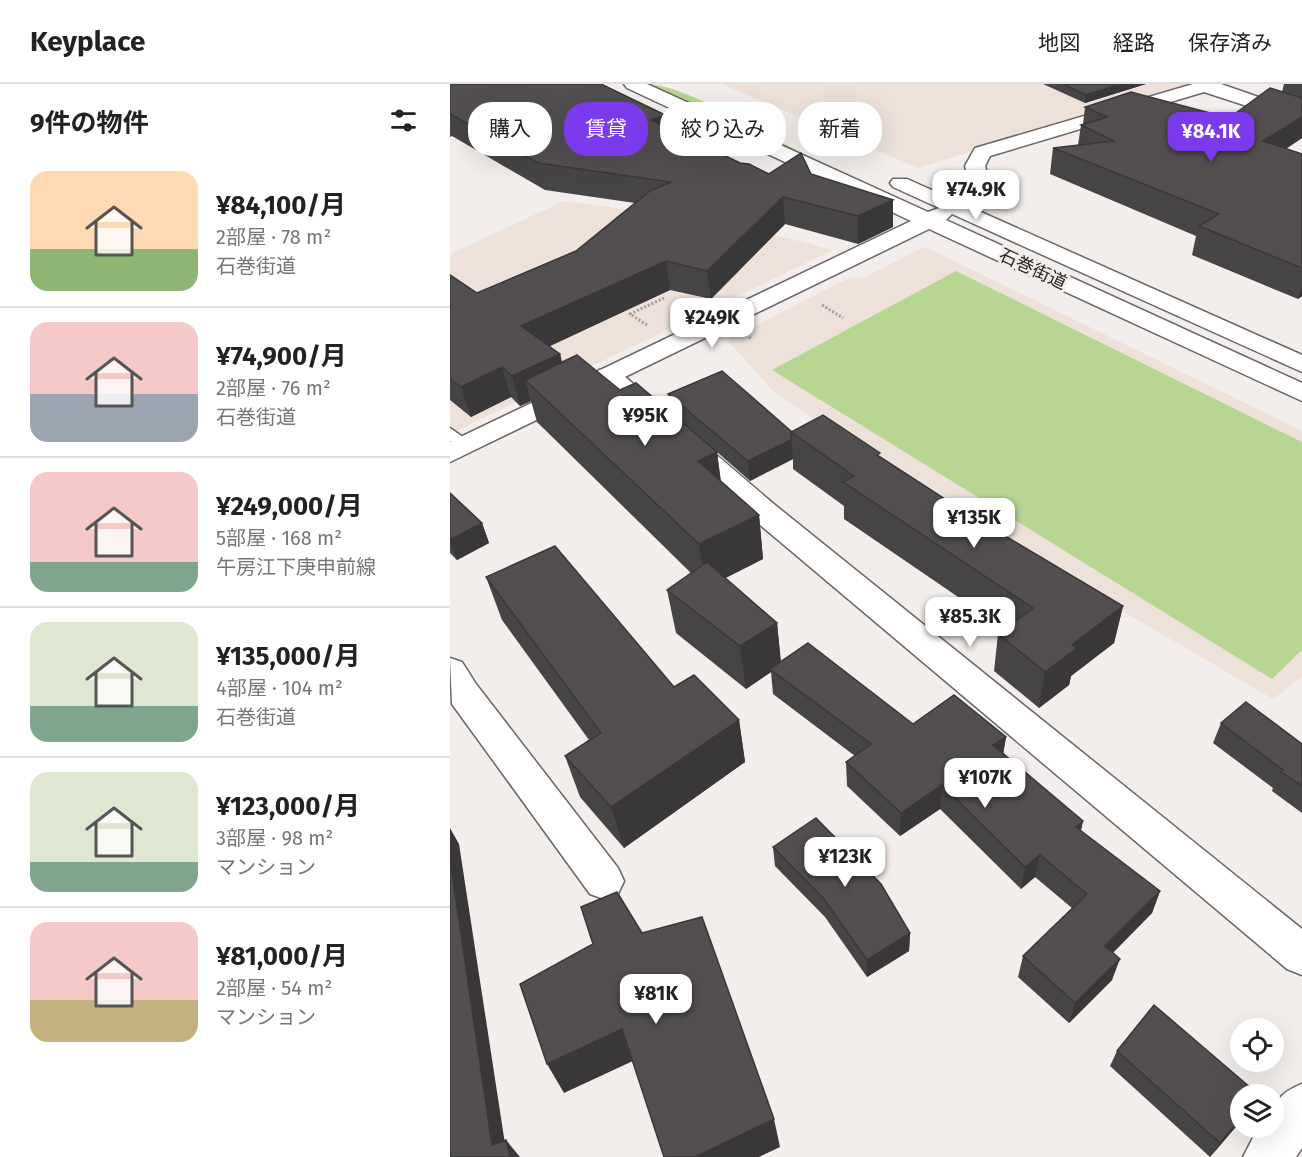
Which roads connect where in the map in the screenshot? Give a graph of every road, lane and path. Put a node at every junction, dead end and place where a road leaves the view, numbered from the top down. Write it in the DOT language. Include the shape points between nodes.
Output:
graph roads {
  1 [pos="633,84"];
  2 [pos="676,84"];
  3 [pos="1208,85"];
  4 [pos="697,93"];
  5 [pos="1302,118"];
  6 [pos="884,176"];
  7 [pos="955,208"];
  8 [pos="929,221"];
  9 [pos="663,298"];
  10 [pos="688,299"];
  11 [pos="821,304"];
  12 [pos="843,318"];
  13 [pos="651,327"];
  14 [pos="752,339"];
  15 [pos="1302,364"];
  16 [pos="608,376"];
  17 [pos="1302,393"];
  18 [pos="455,444"];
  19 [pos="450,671"];
  20 [pos="604,881"];
  21 [pos="1302,955"];
  22 [pos="1302,1107"];
  23 [pos="1267,1157"];
  1 -- 8 [label="street, 石巻街道"];
  2 -- 4 [label="street"];
  3 -- 5 [label="street"];
  3 -- 7 [label="street" via="982,152 975,166 979,181 971,196"];
  6 -- 7 [label="street, 石巻街道"];
  7 -- 8 [label="street"];
  7 -- 15 [label="street, 石巻街道"];
  8 -- 16 [label="street"];
  8 -- 17 [label="street, 石巻街道"];
  9 -- 13 [label="path" via="630,314"];
  10 -- 14 [label="path, bridge"];
  11 -- 12 [label="path"];
  16 -- 18 [label="street"];
  16 -- 21 [label="street" via="764,512"];
  19 -- 20 [label="street"];
  22 -- 23 [label="street"];
}
